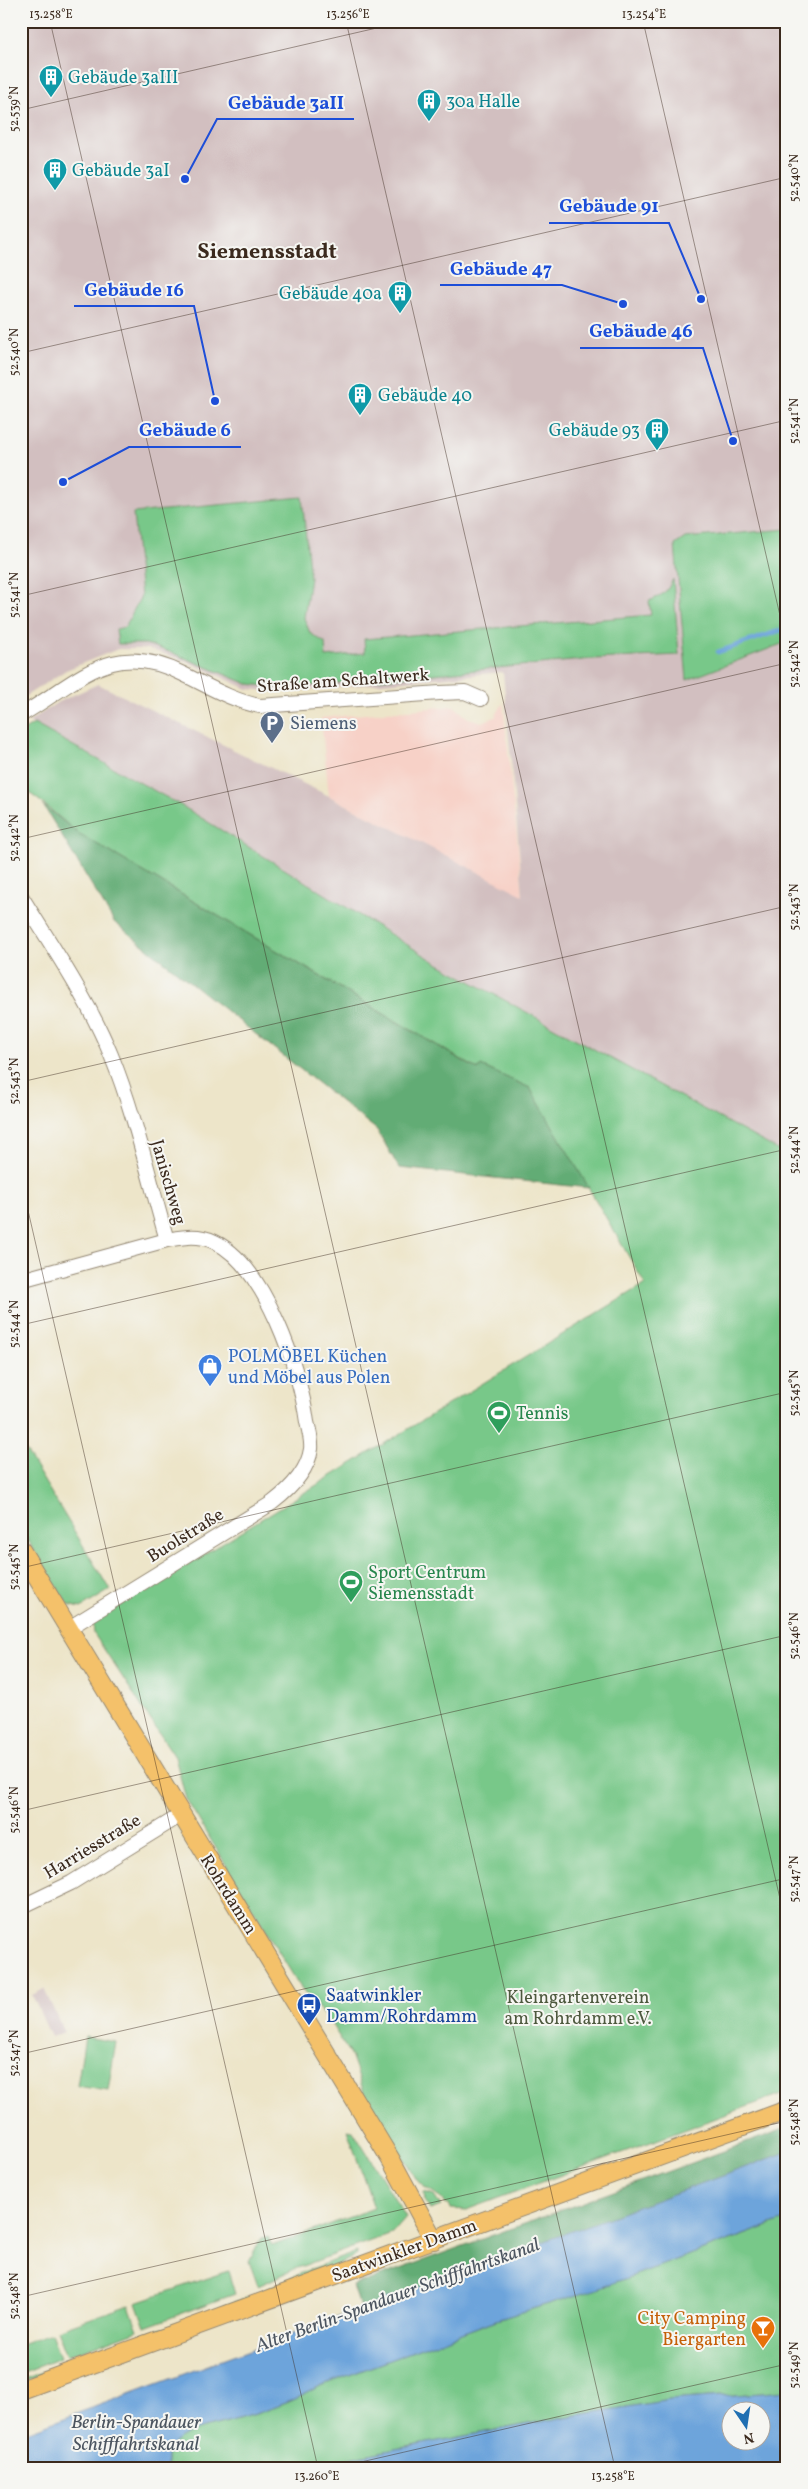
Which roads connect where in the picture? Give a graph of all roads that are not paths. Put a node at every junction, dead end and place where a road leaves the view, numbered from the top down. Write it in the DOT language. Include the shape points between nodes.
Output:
graph roads {
  1 [pos="481,699"];
  2 [pos="21,715"];
  3 [pos="21,896"];
  4 [pos="167,1240"];
  5 [pos="21,1280"];
  6 [pos="308,1459"];
  7 [pos="21,1550"];
  8 [pos="69,1628"];
  9 [pos="181,1815"];
  10 [pos="21,1907"];
  11 [pos="787,2110"];
  12 [pos="434,2240"];
  13 [pos="21,2390"];
  1 -- 2 [label="street, Straße am Schaltwerk" via="465,692 448,692 260,706 245,704 167,666 137,659 109,663 95,669"];
  3 -- 4 [label="street, Janischweg" via="82,998 111,1054"];
  4 -- 5 [label="street"];
  4 -- 6 [label="street, Janischweg" via="190,1236 216,1242 241,1261 259,1286 290,1354 304,1402 311,1447"];
  6 -- 8 [label="street, Buolstraße" via="292,1486 272,1503"];
  7 -- 8 [label="main road, Rohrdamm"];
  8 -- 9 [label="main road, Rohrdamm"];
  9 -- 10 [label="street, Harriesstraße" via="71,1882"];
  9 -- 12 [label="main road, Rohrdamm" via="391,2160"];
  11 -- 12 [label="main road, Saatwinkler Damm"];
  12 -- 13 [label="main road, Saatwinkler Damm"];
}
